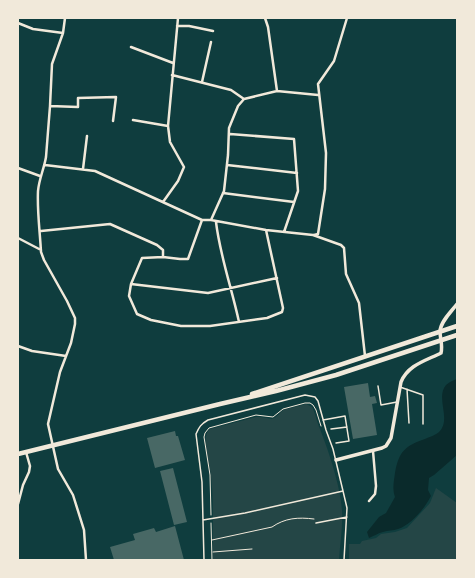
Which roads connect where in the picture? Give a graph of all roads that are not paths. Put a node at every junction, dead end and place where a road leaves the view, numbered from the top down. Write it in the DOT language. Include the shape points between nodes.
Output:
graph roads {
  1 [pos="65,18"];
  2 [pos="178,18"];
  3 [pos="265,18"];
  4 [pos="348,18"];
  5 [pos="18,23"];
  6 [pos="177,26"];
  7 [pos="213,31"];
  8 [pos="63,33"];
  9 [pos="211,42"];
  10 [pos="131,47"];
  11 [pos="173,63"];
  12 [pos="172,75"];
  13 [pos="202,82"];
  14 [pos="277,91"];
  15 [pos="318,95"];
  16 [pos="244,99"];
  17 [pos="50,106"];
  18 [pos="133,120"];
  19 [pos="113,121"];
  20 [pos="168,126"];
  21 [pos="230,134"];
  22 [pos="87,136"];
  23 [pos="45,165"];
  24 [pos="227,165"];
  25 [pos="18,168"];
  26 [pos="83,169"];
  27 [pos="297,173"];
  28 [pos="40,176"];
  29 [pos="223,193"];
  30 [pos="163,202"];
  31 [pos="294,202"];
  32 [pos="202,220"];
  33 [pos="211,220"];
  34 [pos="216,222"];
  35 [pos="266,230"];
  36 [pos="41,231"];
  37 [pos="284,232"];
  38 [pos="313,235"];
  39 [pos="18,238"];
  40 [pos="41,250"];
  41 [pos="163,257"];
  42 [pos="277,278"];
  43 [pos="131,284"];
  44 [pos="232,288"];
  45 [pos="457,304"];
  46 [pos="239,322"];
  47 [pos="457,326"];
  48 [pos="440,331"];
  49 [pos="457,336"];
  50 [pos="442,341"];
  51 [pos="18,346"];
  52 [pos="66,356"];
  53 [pos="365,356"];
  54 [pos="378,386"];
  55 [pos="400,387"];
  56 [pos="407,389"];
  57 [pos="397,402"];
  58 [pos="220,404"];
  59 [pos="323,420"];
  60 [pos="409,423"];
  61 [pos="423,424"];
  62 [pos="347,427"];
  63 [pos="331,429"];
  64 [pos="336,443"];
  65 [pos="52,445"];
  66 [pos="373,451"];
  67 [pos="26,452"];
  68 [pos="18,454"];
  69 [pos="336,460"];
  70 [pos="343,491"];
  71 [pos="369,501"];
  72 [pos="18,504"];
  73 [pos="347,517"];
  74 [pos="203,520"];
  75 [pos="316,523"];
  76 [pos="86,560"];
  77 [pos="204,560"];
  78 [pos="344,560"];
  1 -- 8 [label="street"];
  2 -- 6 [label="street"];
  3 -- 14 [label="street"];
  4 -- 15 [label="street" via="334,61 318,84"];
  5 -- 8 [label="street" via="33,29"];
  6 -- 7 [label="street"];
  6 -- 11 [label="street"];
  8 -- 17 [label="street" via="52,64"];
  9 -- 13 [label="street"];
  10 -- 11 [label="street"];
  11 -- 12 [label="street"];
  12 -- 13 [label="street"];
  12 -- 20 [label="street"];
  13 -- 16 [label="street" via="231,90"];
  14 -- 15 [label="street"];
  14 -- 16 [label="street"];
  15 -- 38 [label="street" via="326,153 325,189 318,234"];
  16 -- 21 [label="street" via="233,117 229,128"];
  17 -- 19 [label="street" via="78,107 78,98 116,97"];
  17 -- 23 [label="street"];
  18 -- 20 [label="street"];
  20 -- 30 [label="street" via="170,142 184,167 178,181"];
  21 -- 24 [label="street"];
  21 -- 27 [label="street" via="294,139"];
  22 -- 26 [label="street"];
  23 -- 26 [label="street"];
  23 -- 28 [label="street"];
  24 -- 27 [label="street"];
  24 -- 29 [label="street"];
  25 -- 28 [label="street"];
  26 -- 30 [label="street" via="95,171"];
  27 -- 31 [label="street" via="298,191"];
  28 -- 36 [label="street" via="38,200"];
  29 -- 31 [label="street"];
  29 -- 33 [label="street"];
  30 -- 32 [label="street"];
  31 -- 37 [label="street"];
  32 -- 33 [label="street"];
  32 -- 41 [label="street" via="188,259"];
  33 -- 34 [label="street"];
  34 -- 35 [label="street"];
  34 -- 44 [label="street" via="218,243"];
  35 -- 37 [label="street"];
  35 -- 42 [label="street"];
  36 -- 40 [label="street"];
  36 -- 41 [label="street" via="110,224 157,246 163,250"];
  37 -- 38 [label="street"];
  38 -- 53 [label="street" via="344,248 346,274 358,303"];
  39 -- 40 [label="street"];
  40 -- 52 [label="street" via="75,318"];
  41 -- 43 [label="street" via="142,258"];
  42 -- 44 [label="street"];
  42 -- 46 [label="street" via="282,312 267,318"];
  43 -- 44 [label="street" via="208,293"];
  43 -- 46 [label="street" via="129,296 137,314 151,320 181,326"];
  44 -- 46 [label="street"];
  45 -- 48 [label="street" via="442,323"];
  47 -- 48 [label="highway"];
  48 -- 50 [label="street"];
  48 -- 53 [label="highway"];
  49 -- 50 [label="highway"];
  50 -- 55 [label="street" via="441,353 408,370"];
  50 -- 58 [label="highway" via="336,374"];
  51 -- 52 [label="street" via="32,352"];
  52 -- 65 [label="street" via="57,381 48,424"];
  53 -- 58 [label="highway"];
  54 -- 57 [label="lane" via="381,405"];
  55 -- 56 [label="lane"];
  55 -- 57 [label="street"];
  56 -- 60 [label="lane"];
  56 -- 61 [label="lane" via="423,395"];
  57 -- 66 [label="street" via="389,442"];
  58 -- 65 [label="highway"];
  59 -- 62 [label="lane" via="345,416"];
  59 -- 69 [label="lane"];
  59 -- 74 [label="lane" via="318,401 315,397 305,394 201,423 196,434 201,468"];
  62 -- 63 [label="lane"];
  62 -- 64 [label="lane" via="349,441"];
  65 -- 67 [label="highway"];
  65 -- 76 [label="street" via="58,469 74,494 84,530"];
  66 -- 69 [label="street"];
  66 -- 71 [label="street" via="376,486 375,494"];
  67 -- 68 [label="highway"];
  67 -- 72 [label="street" via="30,466"];
  69 -- 70 [label="lane"];
  70 -- 73 [label="lane"];
  70 -- 74 [label="lane"];
  73 -- 75 [label="lane"];
  73 -- 78 [label="lane"];
  74 -- 77 [label="lane"];
}
